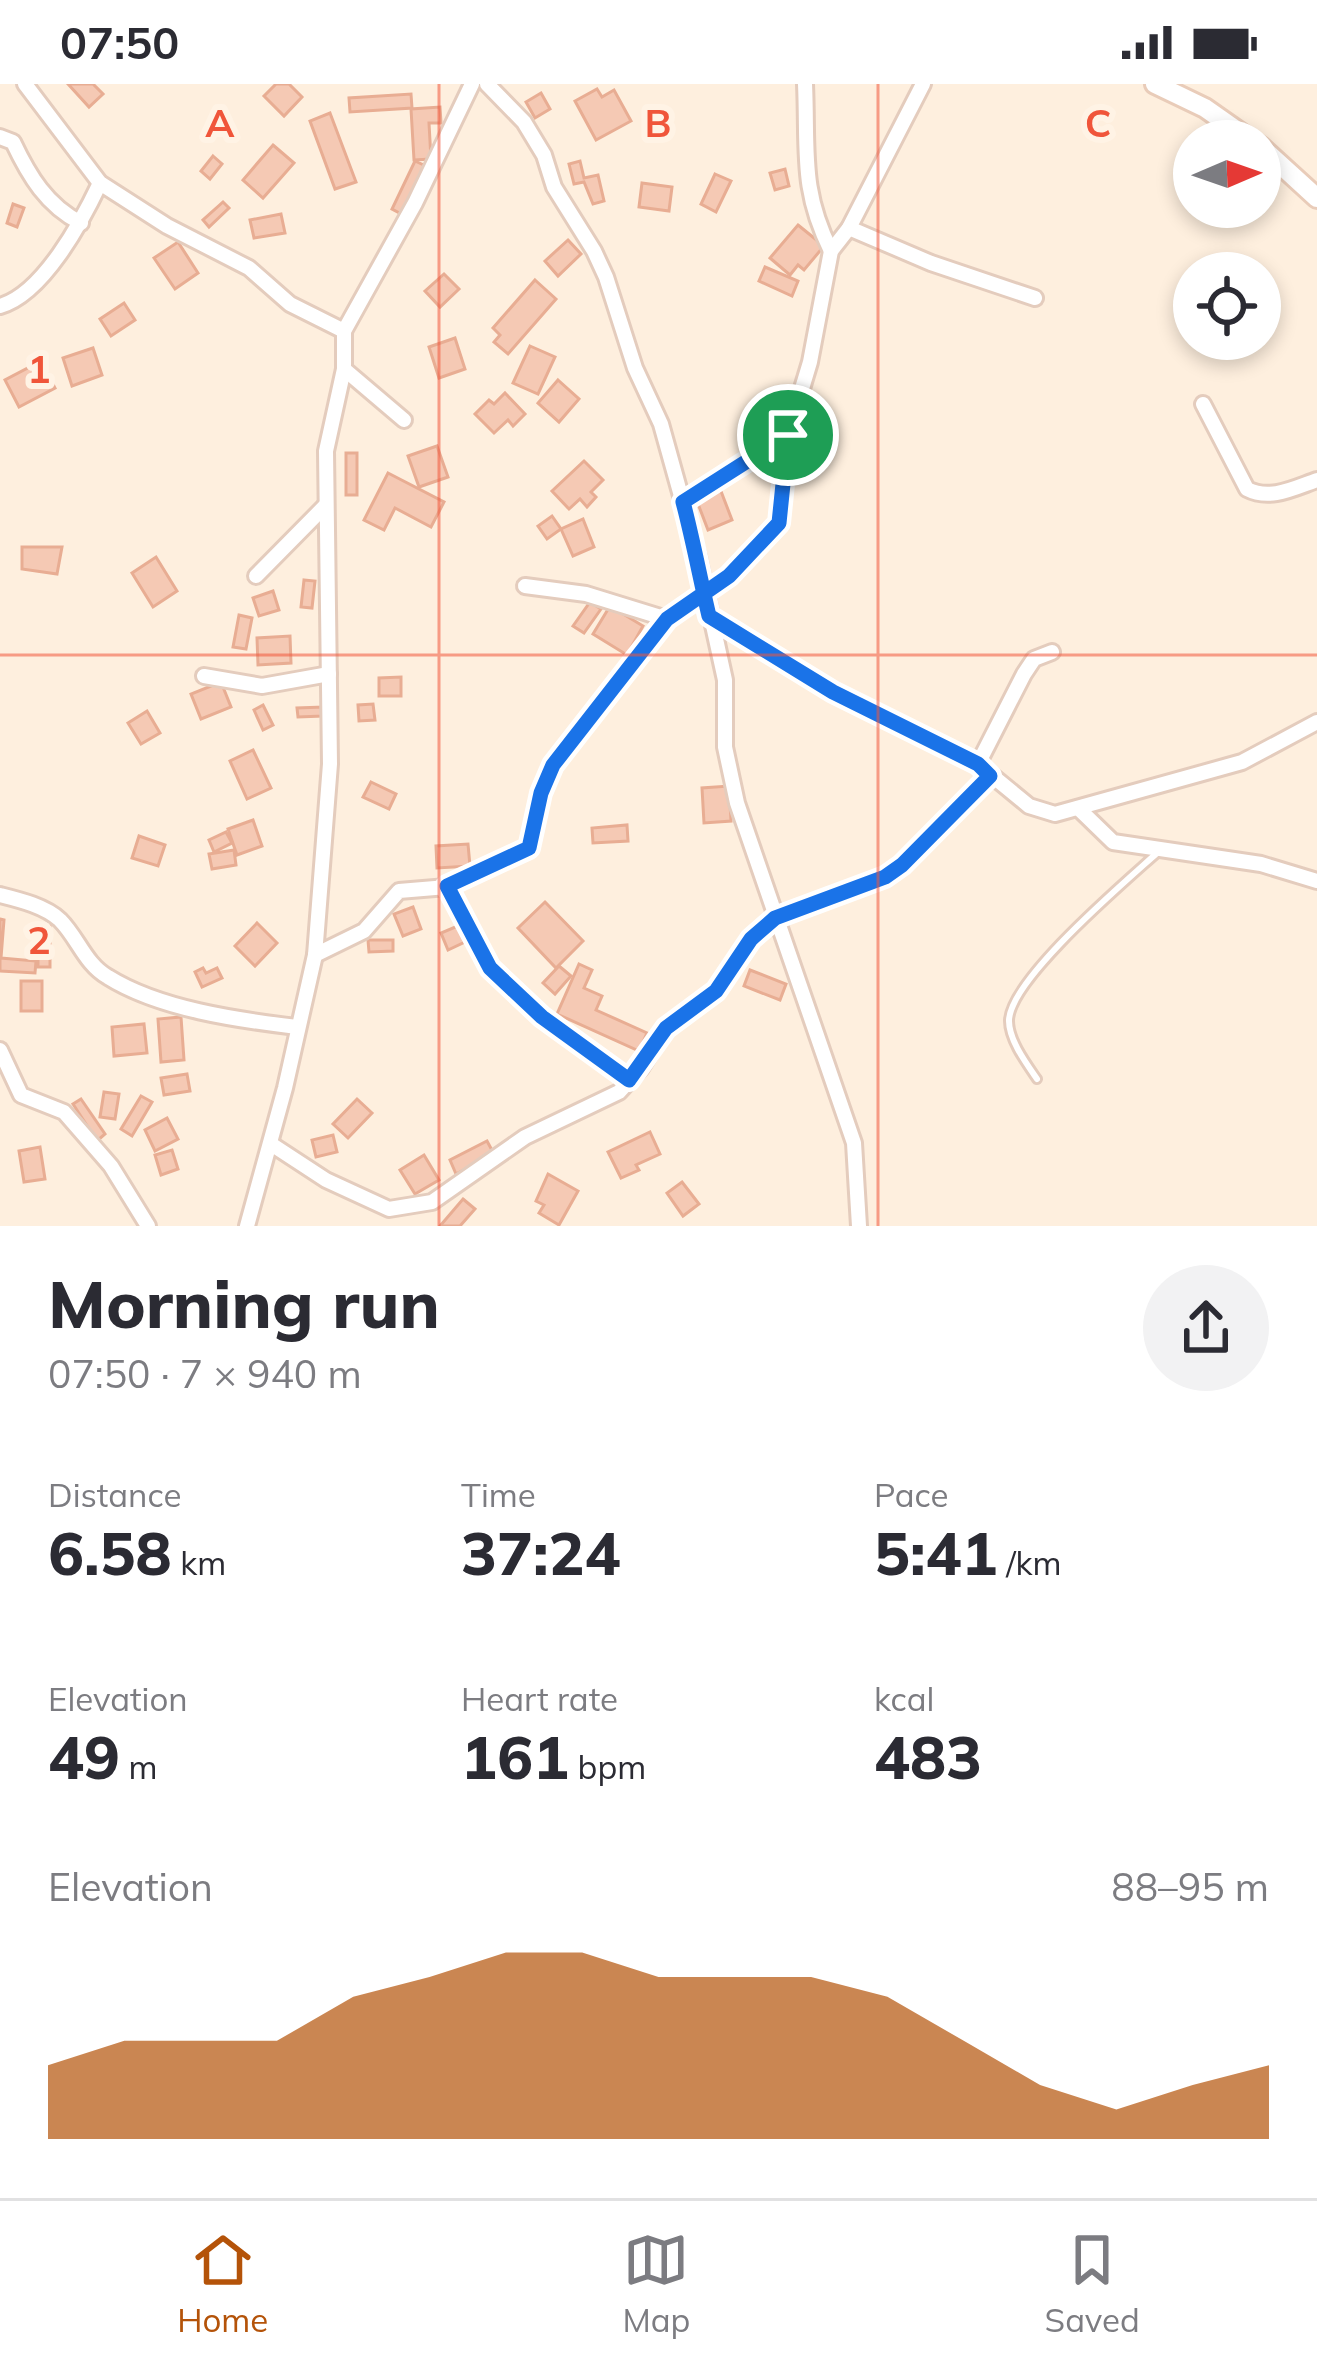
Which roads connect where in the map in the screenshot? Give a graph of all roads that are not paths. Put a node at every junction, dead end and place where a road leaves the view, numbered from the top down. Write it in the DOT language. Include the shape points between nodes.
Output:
graph roads {
  1 [pos="25,84"];
  2 [pos="472,84"];
  3 [pos="487,84"];
  4 [pos="805,84"];
  5 [pos="923,84"];
  6 [pos="1154,84"];
  7 [pos="1221,120"];
  8 [pos="0,137"];
  9 [pos="1281,165"];
  10 [pos="100,183"];
  11 [pos="1317,198"];
  12 [pos="81,223"];
  13 [pos="849,228"];
  14 [pos="830,251"];
  15 [pos="1035,298"];
  16 [pos="0,306"];
  17 [pos="344,331"];
  18 [pos="344,369"];
  19 [pos="1203,404"];
  20 [pos="404,420"];
  21 [pos="788,435"];
  22 [pos="1317,480"];
  23 [pos="683,502"];
  24 [pos="326,506"];
  25 [pos="256,576"];
  26 [pos="525,586"];
  27 [pos="704,594"];
  28 [pos="709,616"];
  29 [pos="667,619"];
  30 [pos="1052,652"];
  31 [pos="329,674"];
  32 [pos="204,676"];
  33 [pos="1317,722"];
  34 [pos="978,764"];
  35 [pos="990,776"];
  36 [pos="1078,808"];
  37 [pos="1159,850"];
  38 [pos="1317,881"];
  39 [pos="447,886"];
  40 [pos="0,895"];
  41 [pos="775,918"];
  42 [pos="315,955"];
  43 [pos="297,1028"];
  44 [pos="0,1051"];
  45 [pos="1037,1079"];
  46 [pos="629,1080"];
  47 [pos="21,1095"];
  48 [pos="2,1097"];
  49 [pos="271,1144"];
  50 [pos="148,1226"];
  51 [pos="247,1226"];
  52 [pos="859,1226"];
  1 -- 10 [label="street"];
  2 -- 17 [label="street"];
  3 -- 23 [label="street" via="524,122 607,277"];
  4 -- 14 [label="street" via="812,213"];
  5 -- 13 [label="street"];
  6 -- 7 [label="main road"];
  8 -- 12 [label="street" via="13,142 61,213"];
  9 -- 11 [label="main road"];
  10 -- 12 [label="street"];
  10 -- 17 [label="street"];
  12 -- 16 [label="street" via="41,277"];
  13 -- 14 [label="street"];
  13 -- 15 [label="street"];
  14 -- 21 [label="street"];
  17 -- 18 [label="street"];
  18 -- 20 [label="street"];
  18 -- 24 [label="street" via="326,451"];
  19 -- 22 [label="street" via="1247,489 1279,493"];
  21 -- 23 [label="street"];
  21 -- 27 [label="street" via="779,523"];
  23 -- 27 [label="street"];
  24 -- 25 [label="street"];
  24 -- 31 [label="street"];
  26 -- 29 [label="street" via="586,594"];
  27 -- 28 [label="street"];
  27 -- 29 [label="street"];
  28 -- 34 [label="street" via="833,692"];
  28 -- 41 [label="street" via="725,680 736,803"];
  29 -- 39 [label="street" via="553,765 529,848"];
  30 -- 34 [label="street" via="1024,674"];
  31 -- 32 [label="street" via="262,686"];
  31 -- 42 [label="street"];
  33 -- 36 [label="street" via="1242,762"];
  34 -- 35 [label="street"];
  35 -- 36 [label="street" via="1028,806 1055,814"];
  35 -- 41 [label="street" via="885,877"];
  36 -- 37 [label="street" via="1113,842"];
  37 -- 38 [label="street"];
  37 -- 45 [label="lane" via="1034,970 1010,1009 1008,1025"];
  39 -- 42 [label="street" via="399,891 364,931"];
  39 -- 46 [label="street" via="490,968"];
  40 -- 43 [label="street" via="57,917 98,970 122,984 203,1011"];
  41 -- 46 [label="street" via="716,991 666,1028"];
  41 -- 52 [label="street" via="854,1143"];
  42 -- 43 [label="street"];
  43 -- 49 [label="street"];
  44 -- 47 [label="street"];
  46 -- 49 [label="street" via="416,1208 363,1199"];
  47 -- 48 [label="street"];
  47 -- 50 [label="street" via="64,1112"];
  49 -- 51 [label="street"];
}
